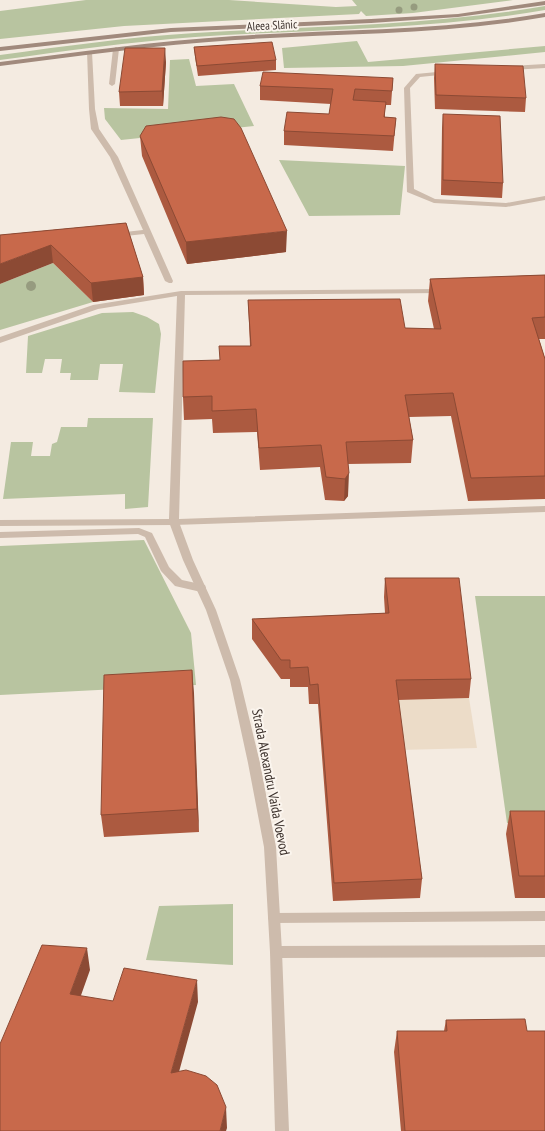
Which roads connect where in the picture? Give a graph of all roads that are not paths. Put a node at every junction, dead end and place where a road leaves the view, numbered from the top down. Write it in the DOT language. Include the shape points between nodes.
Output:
graph roads {
  1 [pos="545,3"];
  2 [pos="545,15"];
  3 [pos="0,49"];
  4 [pos="116,49"];
  5 [pos="89,52"];
  6 [pos="0,64"];
  7 [pos="545,66"];
  8 [pos="502,69"];
  9 [pos="457,72"];
  10 [pos="112,84"];
  11 [pos="545,198"];
  12 [pos="146,232"];
  13 [pos="107,236"];
  14 [pos="169,281"];
  15 [pos="452,291"];
  16 [pos="181,293"];
  17 [pos="0,340"];
  18 [pos="545,509"];
  19 [pos="174,522"];
  20 [pos="0,523"];
  21 [pos="0,535"];
  22 [pos="201,588"];
  23 [pos="545,916"];
  24 [pos="274,918"];
  25 [pos="545,951"];
  26 [pos="276,952"];
  27 [pos="282,1131"];
  1 -- 3 [label="main road, Aleea Slănic" via="425,18 147,31"];
  2 -- 4 [label="main road, Aleea Slănic" via="425,30 210,39"];
  4 -- 5 [label="main road, Aleea Slănic"];
  4 -- 10 [label="street"];
  5 -- 6 [label="main road, Aleea Slănic"];
  5 -- 12 [label="street" via="94,129 114,157"];
  7 -- 8 [label="street"];
  9 -- 11 [label="street" via="418,75 407,88 410,190 434,201 506,205"];
  12 -- 13 [label="street"];
  12 -- 14 [label="street"];
  15 -- 16 [label="street"];
  16 -- 17 [label="street" via="96,308"];
  16 -- 19 [label="street"];
  18 -- 19 [label="street"];
  19 -- 20 [label="street"];
  19 -- 22 [label="street, Strada Alexandru Vaida Voevod"];
  21 -- 22 [label="street" via="139,531 149,535 165,569 179,582"];
  22 -- 24 [label="street, Strada Alexandru Vaida Voevod" via="212,610 235,680 254,763 270,847"];
  23 -- 24 [label="street"];
  24 -- 26 [label="street, Strada Alexandru Vaida Voevod"];
  25 -- 26 [label="street"];
  26 -- 27 [label="street, Strada Alexandru Vaida Voevod"];
}
